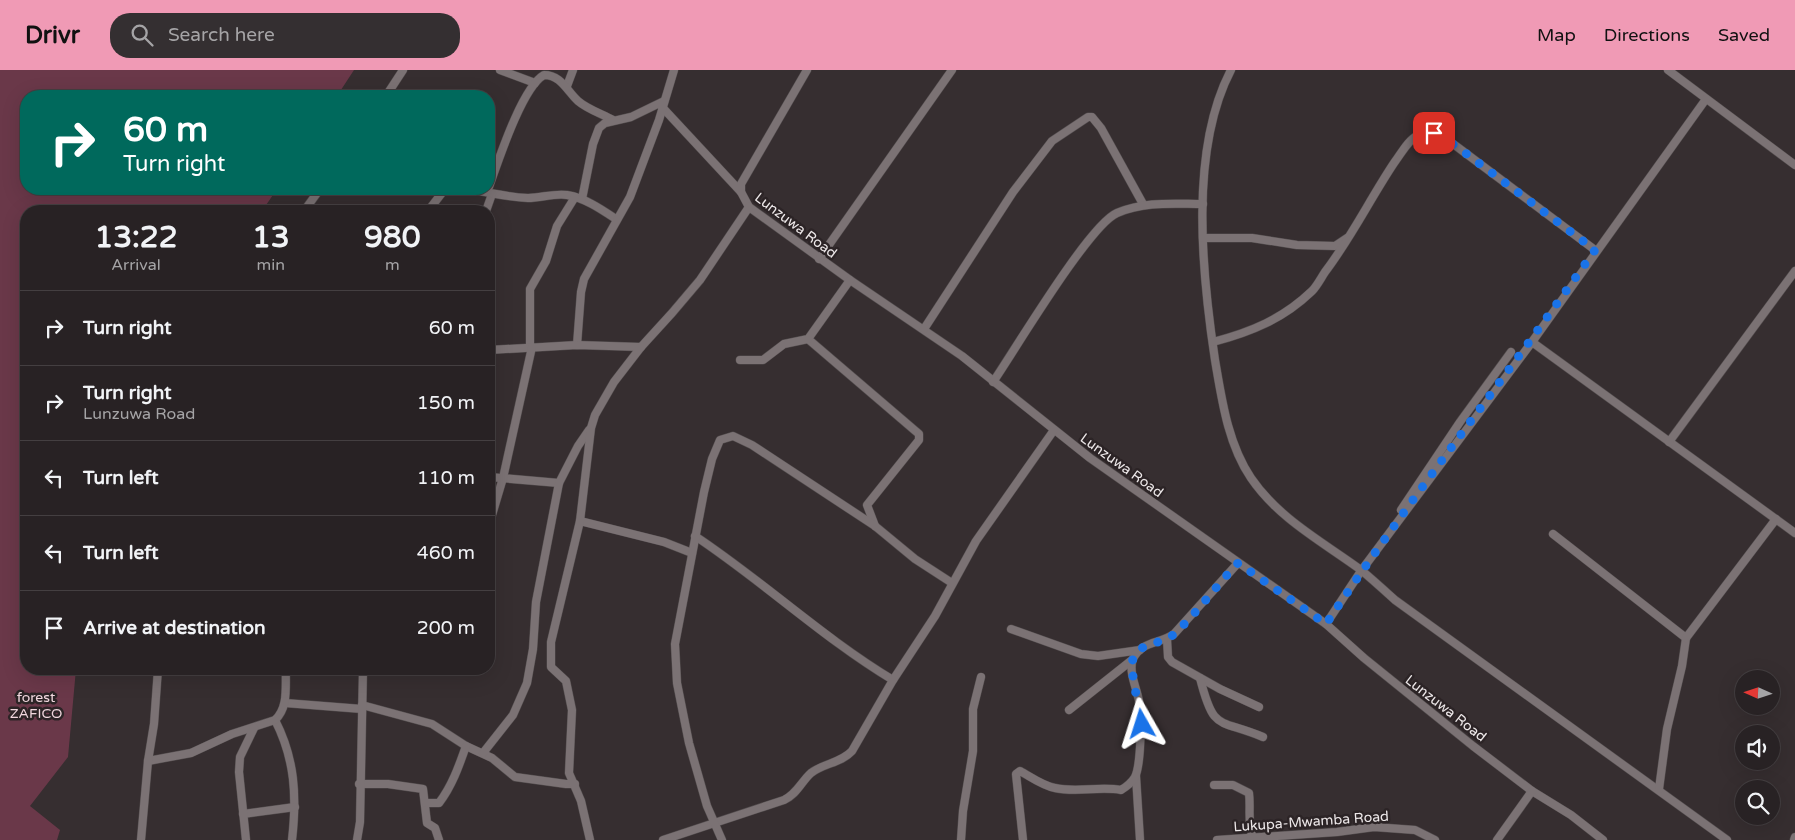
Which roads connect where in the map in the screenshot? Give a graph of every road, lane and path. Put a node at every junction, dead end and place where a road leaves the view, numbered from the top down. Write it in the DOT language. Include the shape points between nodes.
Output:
graph roads {
  1 [pos="403,70"];
  2 [pos="500,70"];
  3 [pos="573,70"];
  4 [pos="674,70"];
  5 [pos="808,70"];
  6 [pos="952,70"];
  7 [pos="1231,70"];
  8 [pos="1668,70"];
  9 [pos="535,83"];
  10 [pos="567,86"];
  11 [pos="390,90"];
  12 [pos="1706,99"];
  13 [pos="663,104"];
  14 [pos="613,120"];
  15 [pos="1795,165"];
  16 [pos="495,175"];
  17 [pos="495,192"];
  18 [pos="741,192"];
  19 [pos="440,195"];
  20 [pos="578,198"];
  21 [pos="1143,204"];
  22 [pos="1203,204"];
  23 [pos="433,205"];
  24 [pos="749,207"];
  25 [pos="616,219"];
  26 [pos="1349,237"];
  27 [pos="1203,238"];
  28 [pos="1595,250"];
  29 [pos="819,258"];
  30 [pos="1795,271"];
  31 [pos="850,280"];
  32 [pos="924,329"];
  33 [pos="808,339"];
  34 [pos="1213,342"];
  35 [pos="1532,342"];
  36 [pos="577,345"];
  37 [pos="641,346"];
  38 [pos="531,348"];
  39 [pos="495,350"];
  40 [pos="1511,352"];
  41 [pos="740,360"];
  42 [pos="993,382"];
  43 [pos="591,428"];
  44 [pos="1054,430"];
  45 [pos="1669,442"];
  46 [pos="495,477"];
  47 [pos="503,478"];
  48 [pos="559,483"];
  49 [pos="495,505"];
  50 [pos="1776,519"];
  51 [pos="580,521"];
  52 [pos="875,526"];
  53 [pos="1795,533"];
  54 [pos="1553,534"];
  55 [pos="694,536"];
  56 [pos="692,553"];
  57 [pos="1238,563"];
  58 [pos="1361,571"];
  59 [pos="952,584"];
  60 [pos="1326,624"];
  61 [pos="1011,629"];
  62 [pos="1686,638"];
  63 [pos="1167,639"];
  64 [pos="1140,650"];
  65 [pos="1132,660"];
  66 [pos="158,675"];
  67 [pos="286,675"];
  68 [pos="363,675"];
  69 [pos="981,677"];
  70 [pos="1200,678"];
  71 [pos="893,680"];
  72 [pos="285,703"];
  73 [pos="1259,706"];
  74 [pos="362,707"];
  75 [pos="1070,710"];
  76 [pos="275,720"];
  77 [pos="254,728"];
  78 [pos="1263,737"];
  79 [pos="466,746"];
  80 [pos="482,753"];
  81 [pos="148,761"];
  82 [pos="1136,776"];
  83 [pos="359,784"];
  84 [pos="575,784"];
  85 [pos="1214,785"];
  86 [pos="1659,790"];
  87 [pos="1532,791"];
  88 [pos="426,803"];
  89 [pos="295,807"];
  90 [pos="244,814"];
  91 [pos="716,824"];
  92 [pos="1337,836"];
  93 [pos="1795,836"];
  94 [pos="1253,838"];
  95 [pos="141,840"];
  96 [pos="246,840"];
  97 [pos="292,840"];
  98 [pos="358,840"];
  99 [pos="439,840"];
  100 [pos="590,840"];
  101 [pos="663,840"];
  102 [pos="722,840"];
  103 [pos="961,840"];
  104 [pos="1023,840"];
  105 [pos="1140,840"];
  106 [pos="1218,840"];
  107 [pos="1435,840"];
  108 [pos="1497,840"];
  109 [pos="1603,840"];
  110 [pos="1728,840"];
  111 [pos="1794,840"];
  1 -- 11 [label="street"];
  2 -- 9 [label="street"];
  3 -- 10 [label="street"];
  4 -- 13 [label="street"];
  5 -- 18 [label="street, Lunzuwa Road" via="744,177"];
  6 -- 29 [label="street"];
  7 -- 22 [label="street" via="1216,107 1210,134"];
  8 -- 12 [label="street"];
  9 -- 10 [label="street" via="548,75"];
  9 -- 16 [label="street" via="514,123"];
  10 -- 14 [label="street" via="580,103"];
  12 -- 15 [label="street"];
  12 -- 28 [label="street"];
  13 -- 14 [label="street" via="631,117"];
  13 -- 18 [label="street"];
  13 -- 25 [label="street" via="630,197"];
  14 -- 20 [label="street" via="596,134"];
  17 -- 20 [label="street" via="529,198 555,194"];
  18 -- 24 [label="street, Lunzuwa Road"];
  19 -- 23 [label="street"];
  20 -- 25 [label="street"];
  20 -- 38 [label="street" via="557,226 546,261 530,289"];
  21 -- 22 [label="street"];
  21 -- 32 [label="street" via="1101,128 1095,119 1088,117 1052,140 1013,192"];
  21 -- 42 [label="street" via="1111,216 1098,229"];
  22 -- 27 [label="street"];
  24 -- 29 [label="street, Lunzuwa Road"];
  24 -- 37 [label="street" via="700,280"];
  25 -- 36 [label="street" via="584,279"];
  26 -- 27 [label="street" via="1334,246 1297,245 1252,238"];
  26 -- 28 [label="street" via="1406,146 1418,135 1434,133"];
  26 -- 34 [label="street" via="1315,287 1289,312 1245,334"];
  27 -- 34 [label="street"];
  28 -- 35 [label="street"];
  29 -- 31 [label="street, Lunzuwa Road"];
  30 -- 45 [label="street"];
  31 -- 32 [label="street, Lunzuwa Road"];
  31 -- 33 [label="street"];
  32 -- 42 [label="street, Lunzuwa Road"];
  33 -- 41 [label="street" via="784,344 763,360"];
  33 -- 52 [label="street" via="919,434 919,440 867,505"];
  34 -- 58 [label="street" via="1229,430 1252,480 1296,524"];
  35 -- 45 [label="street"];
  35 -- 58 [label="street"];
  36 -- 37 [label="street"];
  36 -- 38 [label="street"];
  37 -- 43 [label="street" via="601,403"];
  38 -- 39 [label="street"];
  38 -- 47 [label="street"];
  40 -- 58 [label="street" via="1460,422"];
  42 -- 44 [label="street, Lunzuwa Road"];
  43 -- 48 [label="street"];
  43 -- 51 [label="street"];
  44 -- 57 [label="street, Lunzuwa Road"];
  44 -- 59 [label="street" via="976,541"];
  45 -- 50 [label="street"];
  46 -- 47 [label="street"];
  47 -- 48 [label="street"];
  47 -- 49 [label="street"];
  48 -- 80 [label="street" via="536,602 527,683 513,714"];
  50 -- 53 [label="street"];
  50 -- 62 [label="street"];
  51 -- 56 [label="street" via="664,542"];
  51 -- 84 [label="street" via="550,656 554,672 566,681 572,710 569,773"];
  52 -- 55 [label="street" via="752,445 733,436 720,440 715,450"];
  52 -- 59 [label="street"];
  54 -- 62 [label="street"];
  55 -- 56 [label="street"];
  55 -- 71 [label="street" via="859,659"];
  56 -- 91 [label="street" via="675,644 677,683 695,771"];
  57 -- 60 [label="street, Lunzuwa Road"];
  57 -- 63 [label="street"];
  58 -- 60 [label="street"];
  58 -- 86 [label="street" via="1395,600"];
  59 -- 71 [label="street"];
  60 -- 87 [label="street, Lunzuwa Road" via="1410,696"];
  61 -- 64 [label="street" via="1081,654 1098,656"];
  62 -- 86 [label="street" via="1667,729"];
  63 -- 64 [label="street" via="1150,643"];
  63 -- 70 [label="street" via="1168,657 1172,662"];
  64 -- 65 [label="street"];
  65 -- 75 [label="street"];
  65 -- 82 [label="street" via="1142,724"];
  66 -- 81 [label="street"];
  67 -- 72 [label="street"];
  68 -- 74 [label="street"];
  69 -- 103 [label="street" via="972,709 972,751"];
  70 -- 73 [label="street"];
  70 -- 78 [label="street" via="1213,717 1223,725"];
  71 -- 91 [label="street" via="860,740 846,758 811,774 790,797"];
  72 -- 74 [label="street"];
  72 -- 76 [label="street"];
  74 -- 79 [label="street" via="432,724"];
  74 -- 83 [label="street"];
  76 -- 77 [label="street"];
  76 -- 89 [label="street" via="289,751"];
  77 -- 81 [label="street" via="218,739 191,752"];
  77 -- 90 [label="street" via="240,757 239,780"];
  79 -- 80 [label="street"];
  79 -- 88 [label="street" via="456,775 442,800 439,804"];
  80 -- 84 [label="street" via="515,777"];
  81 -- 95 [label="street"];
  82 -- 104 [label="street" via="1121,790 1064,789 1053,788 1020,771 1016,773"];
  82 -- 105 [label="street"];
  83 -- 88 [label="street" via="420,787"];
  83 -- 98 [label="street"];
  84 -- 100 [label="street"];
  85 -- 94 [label="street" via="1233,785 1249,793 1248,824"];
  86 -- 110 [label="street"];
  87 -- 108 [label="street"];
  87 -- 109 [label="street, Lunzuwa Road"];
  88 -- 99 [label="street" via="427,823 435,828"];
  89 -- 90 [label="street"];
  89 -- 97 [label="street"];
  90 -- 96 [label="street"];
  91 -- 101 [label="street"];
  91 -- 102 [label="street"];
  92 -- 94 [label="street, Lukupa-Mwamba Road"];
  92 -- 107 [label="street, Lukupa-Mwamba Road" via="1374,827 1396,827 1414,830"];
  93 -- 111 [label="street"];
  94 -- 106 [label="street, Lukupa-Mwamba Road"];
}
